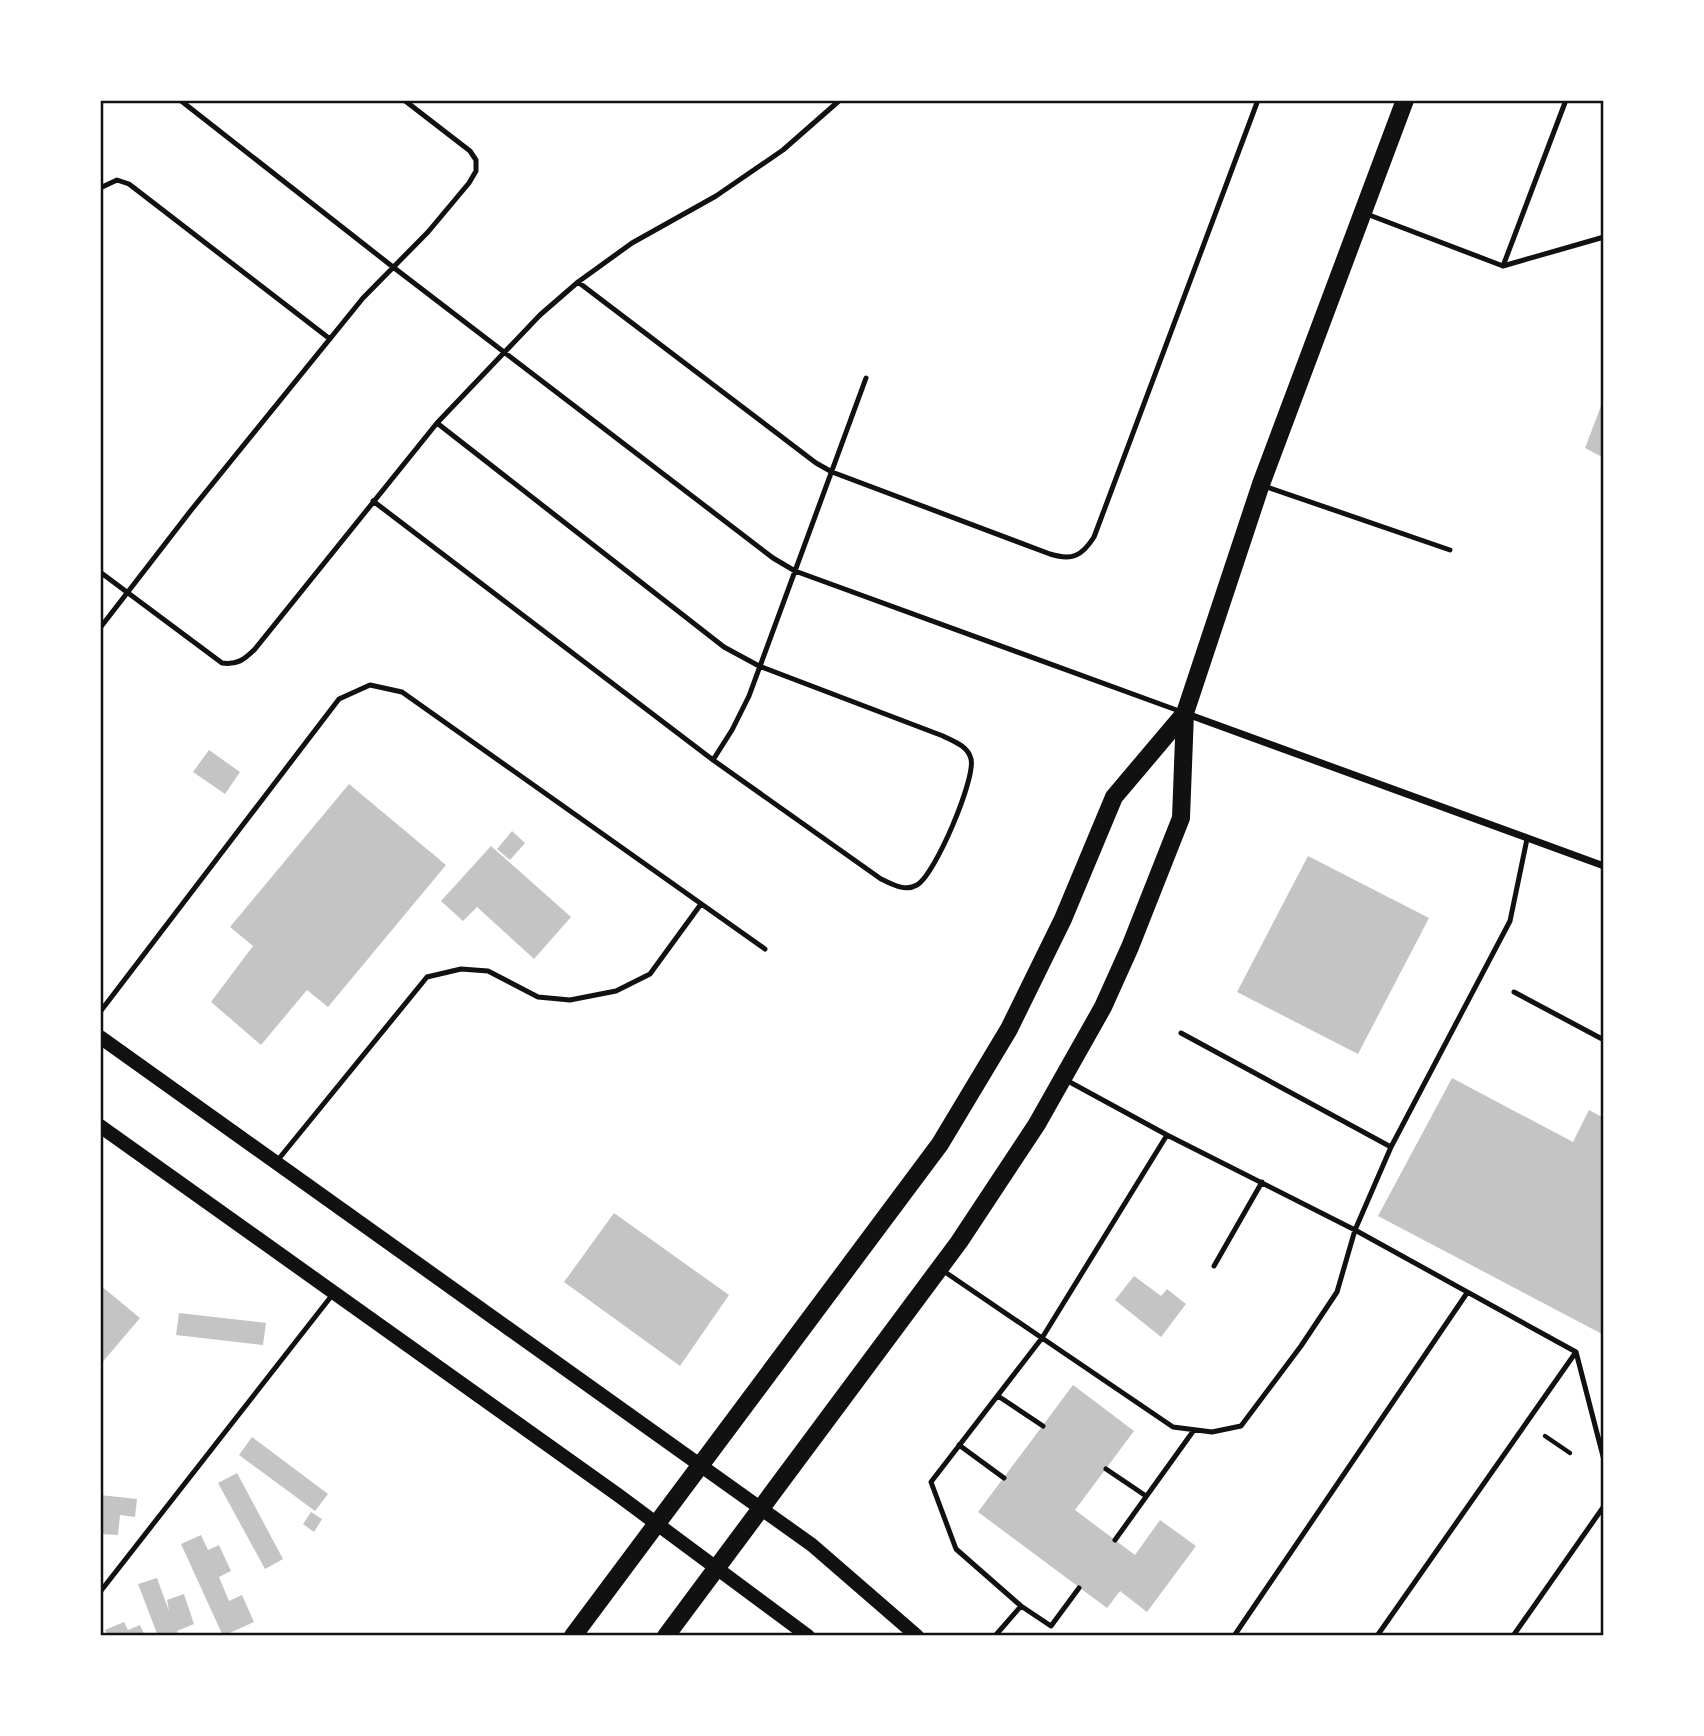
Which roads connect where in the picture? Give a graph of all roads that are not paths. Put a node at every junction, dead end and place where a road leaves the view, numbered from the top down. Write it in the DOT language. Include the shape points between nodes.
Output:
graph roads {
  1 [pos="182,100"];
  2 [pos="404,100"];
  3 [pos="840,100"];
  4 [pos="1258,100"];
  5 [pos="1405,100"];
  6 [pos="1566,100"];
  7 [pos="100,188"];
  8 [pos="1362,213"];
  9 [pos="1604,237"];
  10 [pos="1503,266"];
  11 [pos="393,267"];
  12 [pos="578,282"];
  13 [pos="330,339"];
  14 [pos="505,351"];
  15 [pos="866,378"];
  16 [pos="437,423"];
  17 [pos="832,472"];
  18 [pos="1261,485"];
  19 [pos="373,501"];
  20 [pos="1450,550"];
  21 [pos="795,571"];
  22 [pos="100,572"];
  23 [pos="127,593"];
  24 [pos="100,628"];
  25 [pos="759,666"];
  26 [pos="1185,713"];
  27 [pos="713,760"];
  28 [pos="1527,839"];
  29 [pos="1604,866"];
  30 [pos="701,904"];
  31 [pos="765,949"];
  32 [pos="1514,992"];
  33 [pos="100,1012"];
  34 [pos="1181,1033"];
  35 [pos="100,1037"];
  36 [pos="1604,1040"];
  37 [pos="1063,1079"];
  38 [pos="100,1126"];
  39 [pos="1167,1135"];
  40 [pos="1391,1147"];
  41 [pos="275,1163"];
  42 [pos="1262,1182"];
  43 [pos="1355,1230"];
  44 [pos="1214,1266"];
  45 [pos="940,1268"];
  46 [pos="335,1292"];
  47 [pos="1467,1293"];
  48 [pos="1042,1338"];
  49 [pos="1576,1352"];
  50 [pos="998,1396"];
  51 [pos="1043,1426"];
  52 [pos="1194,1430"];
  53 [pos="959,1446"];
  54 [pos="1604,1460"];
  55 [pos="701,1466"];
  56 [pos="1106,1469"];
  57 [pos="1004,1478"];
  58 [pos="1146,1496"];
  59 [pos="1604,1506"];
  60 [pos="761,1508"];
  61 [pos="657,1524"];
  62 [pos="1115,1540"];
  63 [pos="717,1567"];
  64 [pos="1079,1588"];
  65 [pos="100,1591"];
  66 [pos="1021,1606"];
  67 [pos="573,1636"];
  68 [pos="666,1636"];
  69 [pos="808,1636"];
  70 [pos="917,1636"];
  71 [pos="995,1636"];
  72 [pos="1234,1636"];
  73 [pos="1377,1636"];
  74 [pos="1513,1636"];
  1 -- 11 [label="lane"];
  2 -- 11 [label="lane" via="470,151 476,171 428,232"];
  3 -- 12 [label="lane" via="783,150 716,196 632,243"];
  4 -- 17 [label="lane" via="1086,550 1076,558 1064,559"];
  5 -- 8 [label="main road"];
  6 -- 10 [label="lane"];
  7 -- 13 [label="lane" via="117,180 129,184"];
  8 -- 10 [label="lane"];
  8 -- 18 [label="main road"];
  9 -- 10 [label="lane"];
  11 -- 13 [label="lane"];
  11 -- 14 [label="lane"];
  12 -- 14 [label="lane"];
  12 -- 17 [label="lane" via="802,454"];
  13 -- 23 [label="lane"];
  14 -- 16 [label="lane"];
  14 -- 21 [label="lane" via="752,544"];
  15 -- 17 [label="lane"];
  16 -- 19 [label="lane"];
  16 -- 25 [label="lane" via="724,647"];
  17 -- 21 [label="lane"];
  18 -- 20 [label="lane"];
  18 -- 26 [label="main road"];
  19 -- 23 [label="lane" via="244,660 222,663"];
  19 -- 27 [label="lane"];
  21 -- 25 [label="lane"];
  21 -- 26 [label="lane"];
  22 -- 23 [label="lane"];
  23 -- 24 [label="lane"];
  25 -- 27 [label="lane" via="741,714"];
  25 -- 27 [label="lane" via="943,736 966,749 971,757 969,778 943,848 916,886 894,885"];
  26 -- 28 [label="street"];
  26 -- 37 [label="main road" via="1181,818 1130,947"];
  26 -- 55 [label="main road" via="1114,797 1063,919 1009,1029 940,1144"];
  28 -- 29 [label="street"];
  28 -- 40 [label="lane" via="1510,921"];
  30 -- 31 [label="lane"];
  30 -- 33 [label="lane" via="402,692 370,685 339,699"];
  30 -- 41 [label="lane" via="650,974 616,991 570,1000 538,996 488,971 461,969 427,977"];
  32 -- 36 [label="lane"];
  34 -- 40 [label="lane"];
  35 -- 41 [label="main road"];
  37 -- 39 [label="lane"];
  37 -- 45 [label="main road" via="997,1187"];
  38 -- 46 [label="main road"];
  39 -- 42 [label="lane"];
  39 -- 48 [label="lane"];
  40 -- 43 [label="lane"];
  41 -- 55 [label="main road"];
  42 -- 43 [label="lane"];
  42 -- 44 [label="lane"];
  43 -- 47 [label="lane"];
  43 -- 52 [label="lane" via="1337,1292 1241,1426 1212,1432"];
  45 -- 48 [label="lane"];
  45 -- 60 [label="main road"];
  46 -- 61 [label="main road"];
  46 -- 65 [label="lane"];
  47 -- 49 [label="lane"];
  47 -- 72 [label="lane"];
  48 -- 50 [label="lane"];
  48 -- 52 [label="lane" via="1173,1427"];
  49 -- 54 [label="lane"];
  49 -- 73 [label="lane"];
  50 -- 51 [label="lane"];
  50 -- 53 [label="lane"];
  52 -- 58 [label="lane"];
  53 -- 57 [label="lane"];
  53 -- 66 [label="lane" via="930,1482 956,1549"];
  55 -- 60 [label="main road"];
  55 -- 61 [label="main road"];
  56 -- 58 [label="lane"];
  58 -- 62 [label="lane"];
  59 -- 74 [label="lane"];
  60 -- 63 [label="main road"];
  60 -- 70 [label="main road" via="812,1545"];
  61 -- 63 [label="main road"];
  61 -- 67 [label="main road"];
  63 -- 68 [label="main road"];
  63 -- 69 [label="main road"];
  64 -- 66 [label="lane" via="1051,1626"];
  66 -- 71 [label="lane"];
}
